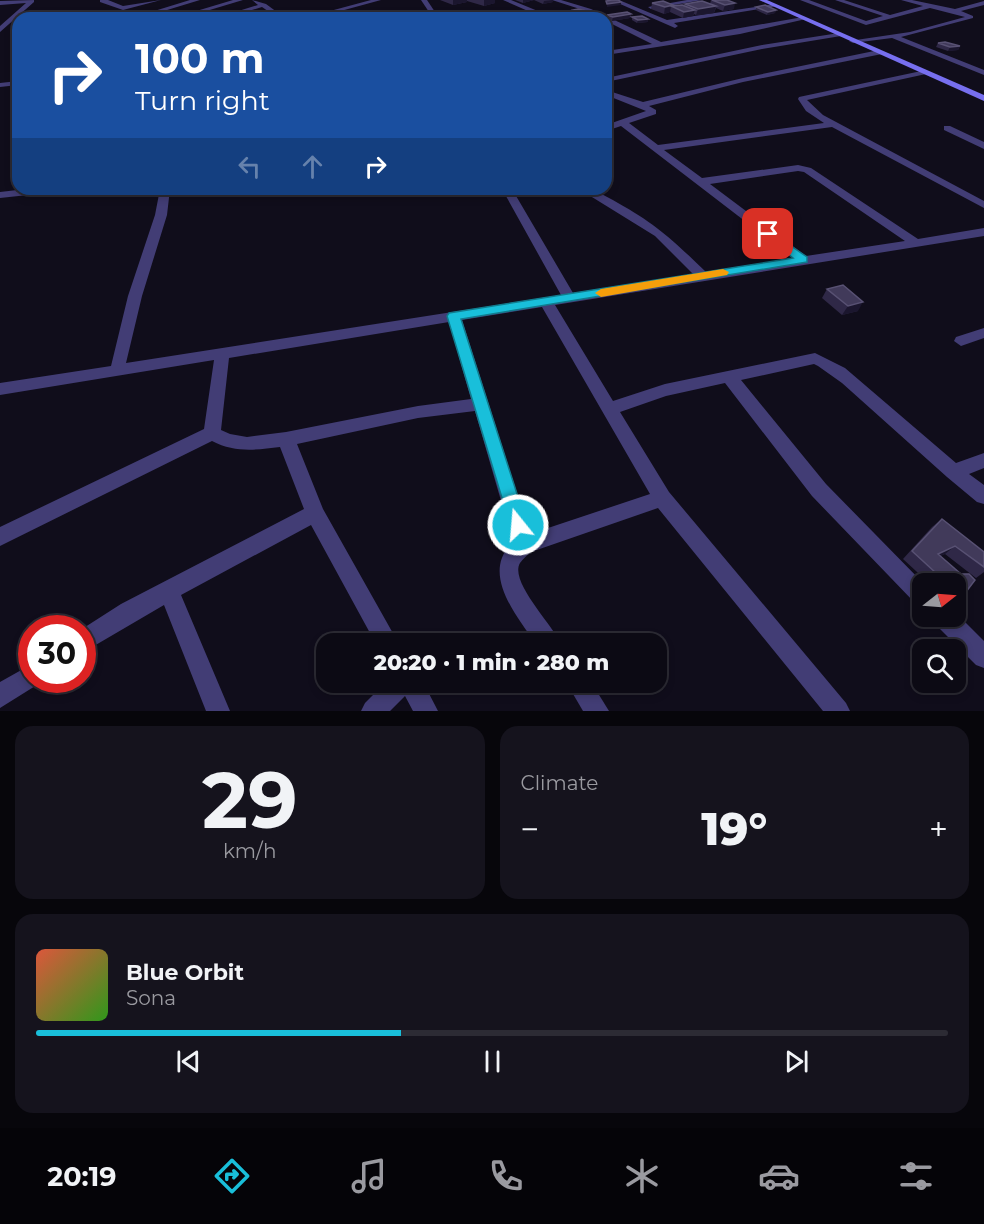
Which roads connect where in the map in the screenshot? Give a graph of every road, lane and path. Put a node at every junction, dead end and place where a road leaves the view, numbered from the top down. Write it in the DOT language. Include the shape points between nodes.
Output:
graph roads {
  1 [pos="42,0"];
  2 [pos="105,0"];
  3 [pos="158,0"];
  4 [pos="197,0"];
  5 [pos="240,0"];
  6 [pos="375,0"];
  7 [pos="424,0"];
  8 [pos="506,0"];
  9 [pos="555,0"];
  10 [pos="614,0"];
  11 [pos="699,0"];
  12 [pos="762,0"];
  13 [pos="803,0"];
  14 [pos="838,0"];
  15 [pos="904,0"];
  16 [pos="32,1"];
  17 [pos="262,2"];
  18 [pos="0,3"];
  19 [pos="932,3"];
  20 [pos="984,3"];
  21 [pos="775,6"];
  22 [pos="633,8"];
  23 [pos="955,11"];
  24 [pos="20,12"];
  25 [pos="154,12"];
  26 [pos="197,12"];
  27 [pos="235,12"];
  28 [pos="274,12"];
  29 [pos="330,12"];
  30 [pos="433,12"];
  31 [pos="535,12"];
  32 [pos="592,12"];
  33 [pos="891,17"];
  34 [pos="12,19"];
  35 [pos="803,19"];
  36 [pos="612,22"];
  37 [pos="667,22"];
  38 [pos="866,23"];
  39 [pos="678,27"];
  40 [pos="0,30"];
  41 [pos="689,32"];
  42 [pos="839,35"];
  43 [pos="893,37"];
  44 [pos="700,38"];
  45 [pos="854,41"];
  46 [pos="661,45"];
  47 [pos="612,51"];
  48 [pos="879,52"];
  49 [pos="958,53"];
  50 [pos="942,57"];
  51 [pos="923,72"];
  52 [pos="984,73"];
  53 [pos="612,79"];
  54 [pos="612,95"];
  55 [pos="984,98"];
  56 [pos="642,105"];
  57 [pos="833,123"];
  58 [pos="624,124"];
  59 [pos="612,127"];
  60 [pos="947,128"];
  61 [pos="984,146"];
  62 [pos="656,148"];
  63 [pos="700,182"];
  64 [pos="164,195"];
  65 [pos="510,195"];
  66 [pos="595,195"];
  67 [pos="984,205"];
  68 [pos="984,232"];
  69 [pos="969,234"];
  70 [pos="915,242"];
  71 [pos="984,244"];
  72 [pos="803,260"];
  73 [pos="702,276"];
  74 [pos="569,298"];
  75 [pos="546,302"];
  76 [pos="454,316"];
  77 [pos="984,333"];
  78 [pos="961,340"];
  79 [pos="222,353"];
  80 [pos="117,371"];
  81 [pos="728,375"];
  82 [pos="0,389"];
  83 [pos="481,404"];
  84 [pos="609,409"];
  85 [pos="212,433"];
  86 [pos="286,439"];
  87 [pos="984,460"];
  88 [pos="953,472"];
  89 [pos="984,496"];
  90 [pos="662,498"];
  91 [pos="315,513"];
  92 [pos="0,537"];
  93 [pos="524,545"];
  94 [pos="912,586"];
  95 [pos="169,591"];
  96 [pos="954,627"];
  97 [pos="96,633"];
  98 [pos="382,633"];
  99 [pos="542,633"];
  100 [pos="984,657"];
  101 [pos="18,684"];
  102 [pos="392,693"];
  103 [pos="416,693"];
  104 [pos="585,693"];
  105 [pos="0,696"];
  106 [pos="218,711"];
  107 [pos="373,711"];
  108 [pos="426,711"];
  109 [pos="597,711"];
  110 [pos="838,711"];
  1 -- 16 [label="street"];
  2 -- 3 [label="street" via="102,2 123,8"];
  4 -- 25 [label="street"];
  5 -- 26 [label="street"];
  6 -- 29 [label="street"];
  7 -- 30 [label="street"];
  8 -- 31 [label="street"];
  9 -- 32 [label="street"];
  10 -- 22 [label="street"];
  11 -- 22 [label="street"];
  12 -- 21 [label="street"];
  13 -- 38 [label="street"];
  14 -- 33 [label="street"];
  15 -- 19 [label="street"];
  16 -- 18 [label="street"];
  16 -- 24 [label="street"];
  17 -- 27 [label="street"];
  17 -- 28 [label="street"];
  19 -- 23 [label="street"];
  19 -- 33 [label="street"];
  20 -- 23 [label="street"];
  21 -- 35 [label="street"];
  21 -- 37 [label="street"];
  22 -- 32 [label="street"];
  22 -- 37 [label="street"];
  23 -- 43 [label="street" via="975,17"];
  33 -- 38 [label="street"];
  34 -- 40 [label="street"];
  35 -- 42 [label="street"];
  35 -- 44 [label="street"];
  36 -- 46 [label="street"];
  37 -- 39 [label="street"];
  38 -- 43 [label="street"];
  41 -- 44 [label="street"];
  42 -- 45 [label="street"];
  42 -- 53 [label="street"];
  43 -- 45 [label="street"];
  43 -- 50 [label="street"];
  44 -- 46 [label="street"];
  45 -- 48 [label="street"];
  46 -- 47 [label="street"];
  48 -- 51 [label="street"];
  48 -- 56 [label="street"];
  49 -- 50 [label="street"];
  50 -- 52 [label="street"];
  51 -- 55 [label="street"];
  51 -- 57 [label="street" via="802,99 809,109"];
  54 -- 56 [label="street"];
  56 -- 58 [label="street" via="653,113"];
  57 -- 62 [label="street"];
  57 -- 67 [label="street"];
  58 -- 59 [label="street"];
  58 -- 62 [label="street"];
  60 -- 61 [label="street"];
  62 -- 63 [label="street"];
  63 -- 70 [label="street" via="807,170"];
  63 -- 72 [label="street"];
  64 -- 80 [label="street"];
  65 -- 74 [label="street"];
  66 -- 73 [label="street" via="649,226"];
  68 -- 69 [label="street"];
  69 -- 70 [label="street"];
  69 -- 71 [label="street"];
  70 -- 72 [label="street"];
  72 -- 73 [label="street"];
  73 -- 74 [label="street"];
  74 -- 75 [label="street"];
  75 -- 76 [label="street"];
  75 -- 84 [label="street"];
  76 -- 79 [label="street"];
  76 -- 83 [label="street"];
  77 -- 78 [label="street"];
  79 -- 80 [label="street"];
  79 -- 85 [label="street"];
  80 -- 82 [label="street"];
  81 -- 84 [label="street"];
  81 -- 88 [label="street" via="806,358 824,361"];
  81 -- 94 [label="street" via="819,490"];
  83 -- 86 [label="street" via="418,412"];
  83 -- 93 [label="street"];
  84 -- 90 [label="street"];
  85 -- 86 [label="street" via="226,441 247,444"];
  85 -- 92 [label="street"];
  86 -- 91 [label="street"];
  87 -- 88 [label="street"];
  88 -- 89 [label="street"];
  90 -- 93 [label="street"];
  90 -- 110 [label="street"];
  91 -- 95 [label="street"];
  91 -- 98 [label="street"];
  93 -- 99 [label="street" via="510,560 507,572 514,592"];
  95 -- 97 [label="street"];
  95 -- 106 [label="street"];
  96 -- 100 [label="street"];
  101 -- 105 [label="street"];
  102 -- 107 [label="street"];
  103 -- 108 [label="street"];
  104 -- 109 [label="street"];
}
